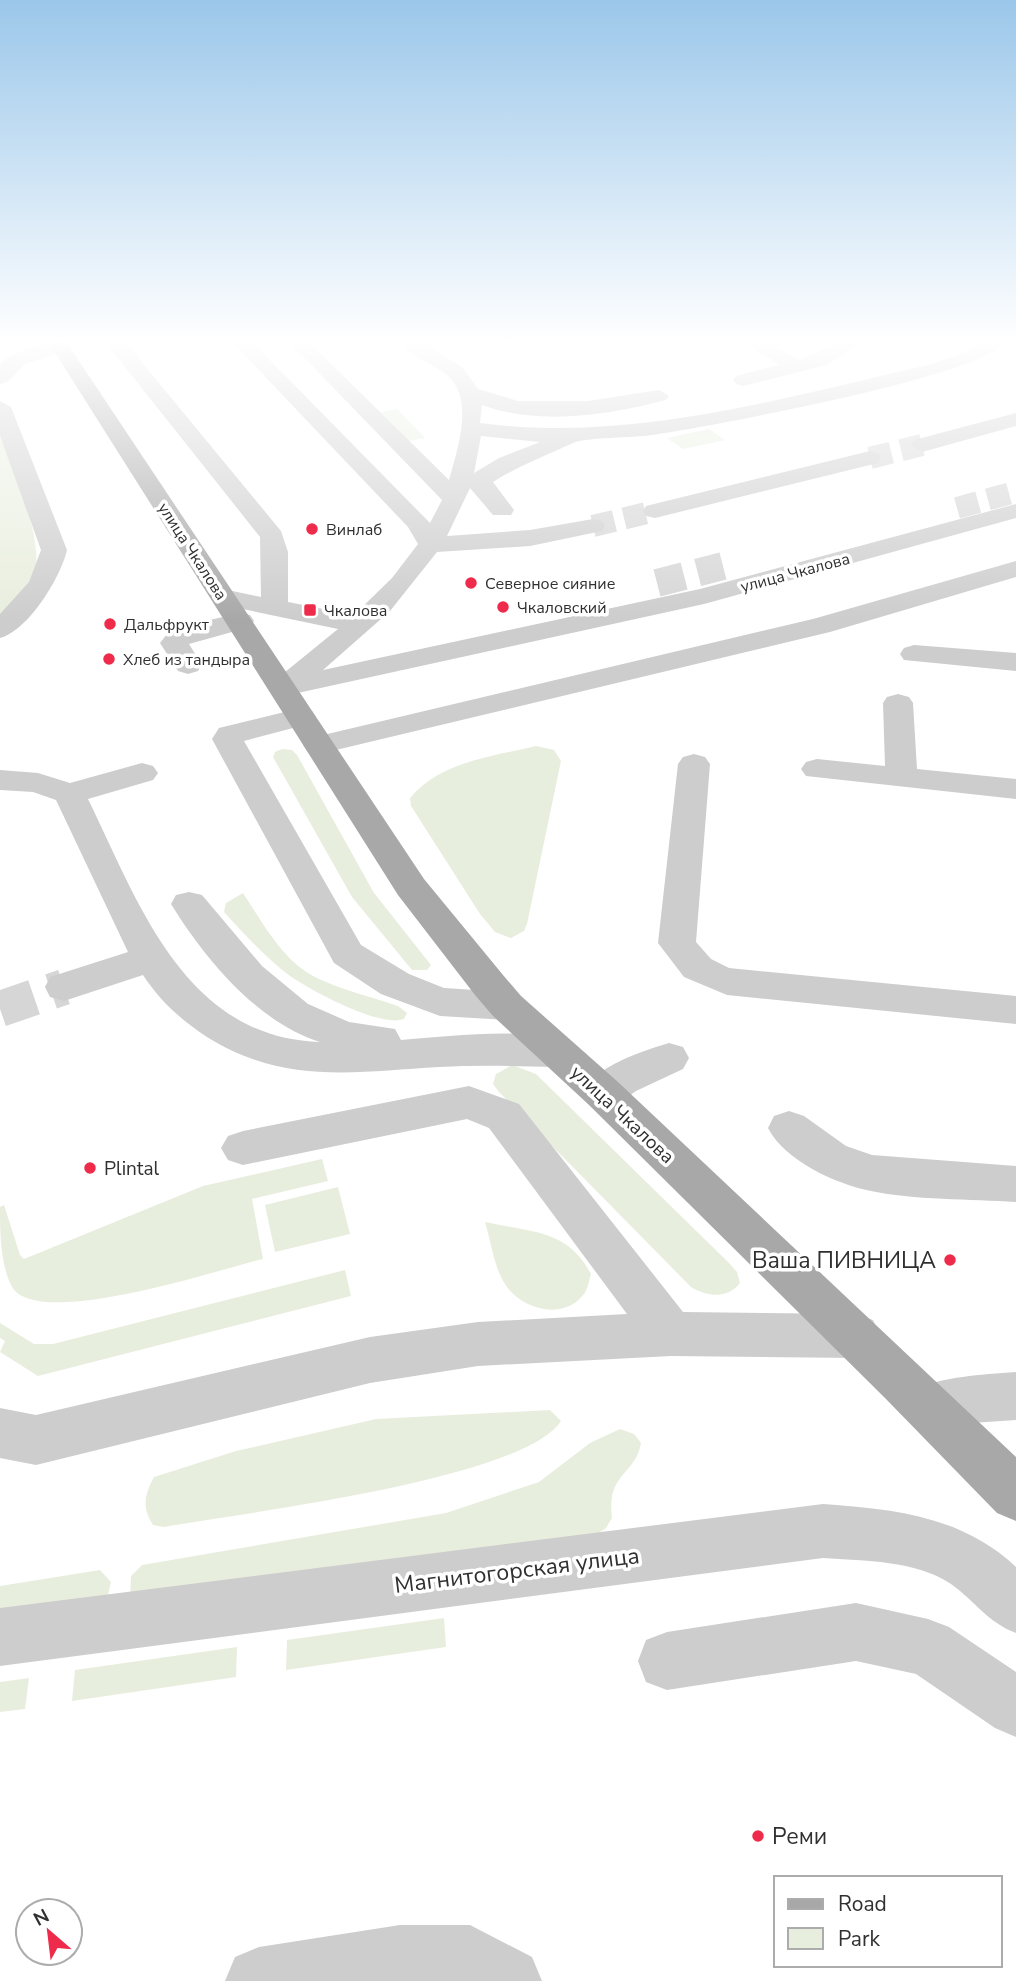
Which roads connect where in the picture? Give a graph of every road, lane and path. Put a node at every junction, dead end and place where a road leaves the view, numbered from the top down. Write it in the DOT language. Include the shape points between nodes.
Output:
graph roads {
  1 [pos="11,435"];
  2 [pos="118,435"];
  3 [pos="191,435"];
  4 [pos="332,435"];
  5 [pos="391,435"];
  6 [pos="470,435"];
  7 [pos="558,435"];
  8 [pos="595,435"];
  9 [pos="957,435"];
  10 [pos="576,437"];
  11 [pos="922,445"];
  12 [pos="870,458"];
  13 [pos="1014,498"];
  14 [pos="454,499"];
  15 [pos="957,508"];
  16 [pos="502,510"];
  17 [pos="655,511"];
  18 [pos="593,526"];
  19 [pos="843,535"];
  20 [pos="431,545"];
  21 [pos="870,552"];
  22 [pos="723,566"];
  23 [pos="1016,569"];
  24 [pos="657,583"];
  25 [pos="608,595"];
  26 [pos="223,597"];
  27 [pos="274,608"];
  28 [pos="240,621"];
  29 [pos="360,625"];
  30 [pos="0,630"];
  31 [pos="914,654"];
  32 [pos="1016,662"];
  33 [pos="188,665"];
  34 [pos="898,703"];
  35 [pos="301,717"];
  36 [pos="694,764"];
  37 [pos="817,769"];
  38 [pos="142,773"];
  39 [pos="902,778"];
  40 [pos="0,780"];
  41 [pos="1016,789"];
  42 [pos="69,794"];
  43 [pos="189,904"];
  44 [pos="152,958"];
  45 [pos="64,987"];
  46 [pos="507,1006"];
  47 [pos="1016,1010"];
  48 [pos="439,1052"];
  49 [pos="556,1052"];
  50 [pos="669,1058"];
  51 [pos="603,1093"];
  52 [pos="789,1128"];
  53 [pos="243,1148"];
  54 [pos="1016,1184"];
  55 [pos="671,1334"];
  56 [pos="856,1336"];
  57 [pos="1016,1396"];
  58 [pos="929,1407"];
  59 [pos="0,1433"];
  60 [pos="1016,1494"];
  61 [pos="1016,1605"];
  62 [pos="0,1637"];
  63 [pos="667,1661"];
  64 [pos="1016,1707"];
  65 [pos="259,1981"];
  66 [pos="508,1981"];
  1 -- 30 [label="street" via="54,550 52,565 36,591"];
  2 -- 26 [label="main road, улица Чкалова"];
  3 -- 27 [label="street" via="272,536"];
  4 -- 20 [label="street" via="418,523"];
  5 -- 14 [label="street"];
  6 -- 14 [label="street"];
  7 -- 10 [label="street"];
  8 -- 10 [label="street"];
  9 -- 11 [label="street"];
  10 -- 16 [label="street" via="507,463 481,479 481,486"];
  12 -- 17 [label="street"];
  13 -- 21 [label="street, улица Чкалова"];
  14 -- 20 [label="street"];
  15 -- 19 [label="street"];
  18 -- 20 [label="street" via="530,538"];
  19 -- 21 [label="street"];
  19 -- 22 [label="street"];
  20 -- 29 [label="street" via="396,593"];
  21 -- 35 [label="street, улица Чкалова" via="704,596"];
  23 -- 35 [label="street" via="820,626"];
  24 -- 25 [label="street"];
  26 -- 27 [label="street"];
  26 -- 28 [label="main road, улица Чкалова"];
  27 -- 29 [label="street"];
  28 -- 33 [label="street" via="181,635 174,643"];
  28 -- 35 [label="main road, улица Чкалова"];
  29 -- 35 [label="street"];
  31 -- 32 [label="street"];
  34 -- 39 [label="street"];
  35 -- 46 [label="main road, улица Чкалова" via="411,887"];
  35 -- 46 [label="street" via="228,739 347,954 395,984 440,1002"];
  36 -- 47 [label="street" via="677,943 689,963 703,974 727,981"];
  37 -- 39 [label="street"];
  38 -- 42 [label="street"];
  39 -- 41 [label="street"];
  40 -- 42 [label="street" via="38,783"];
  42 -- 44 [label="street"];
  43 -- 48 [label="street" via="244,974 311,1024 357,1040 419,1040"];
  44 -- 45 [label="street"];
  44 -- 48 [label="street" via="178,994 264,1049 330,1057"];
  46 -- 49 [label="main road, улица Чкалова"];
  48 -- 49 [label="street"];
  49 -- 51 [label="main road, улица Чкалова"];
  50 -- 51 [label="street"];
  51 -- 56 [label="main road, улица Чкалова"];
  52 -- 54 [label="street" via="831,1158 871,1173"];
  53 -- 55 [label="street" via="469,1102 504,1116"];
  55 -- 56 [label="street"];
  55 -- 59 [label="street" via="478,1344 397,1356 36,1440"];
  56 -- 58 [label="main road, улица Чкалова"];
  57 -- 58 [label="street"];
  58 -- 60 [label="main road, улица Чкалова"];
  61 -- 62 [label="street, Магнитогорская улица" via="971,1564 949,1552 893,1537 823,1531"];
  63 -- 64 [label="street" via="856,1632 928,1648"];
  65 -- 66 [label="street" via="400,1959 470,1959"];
}
